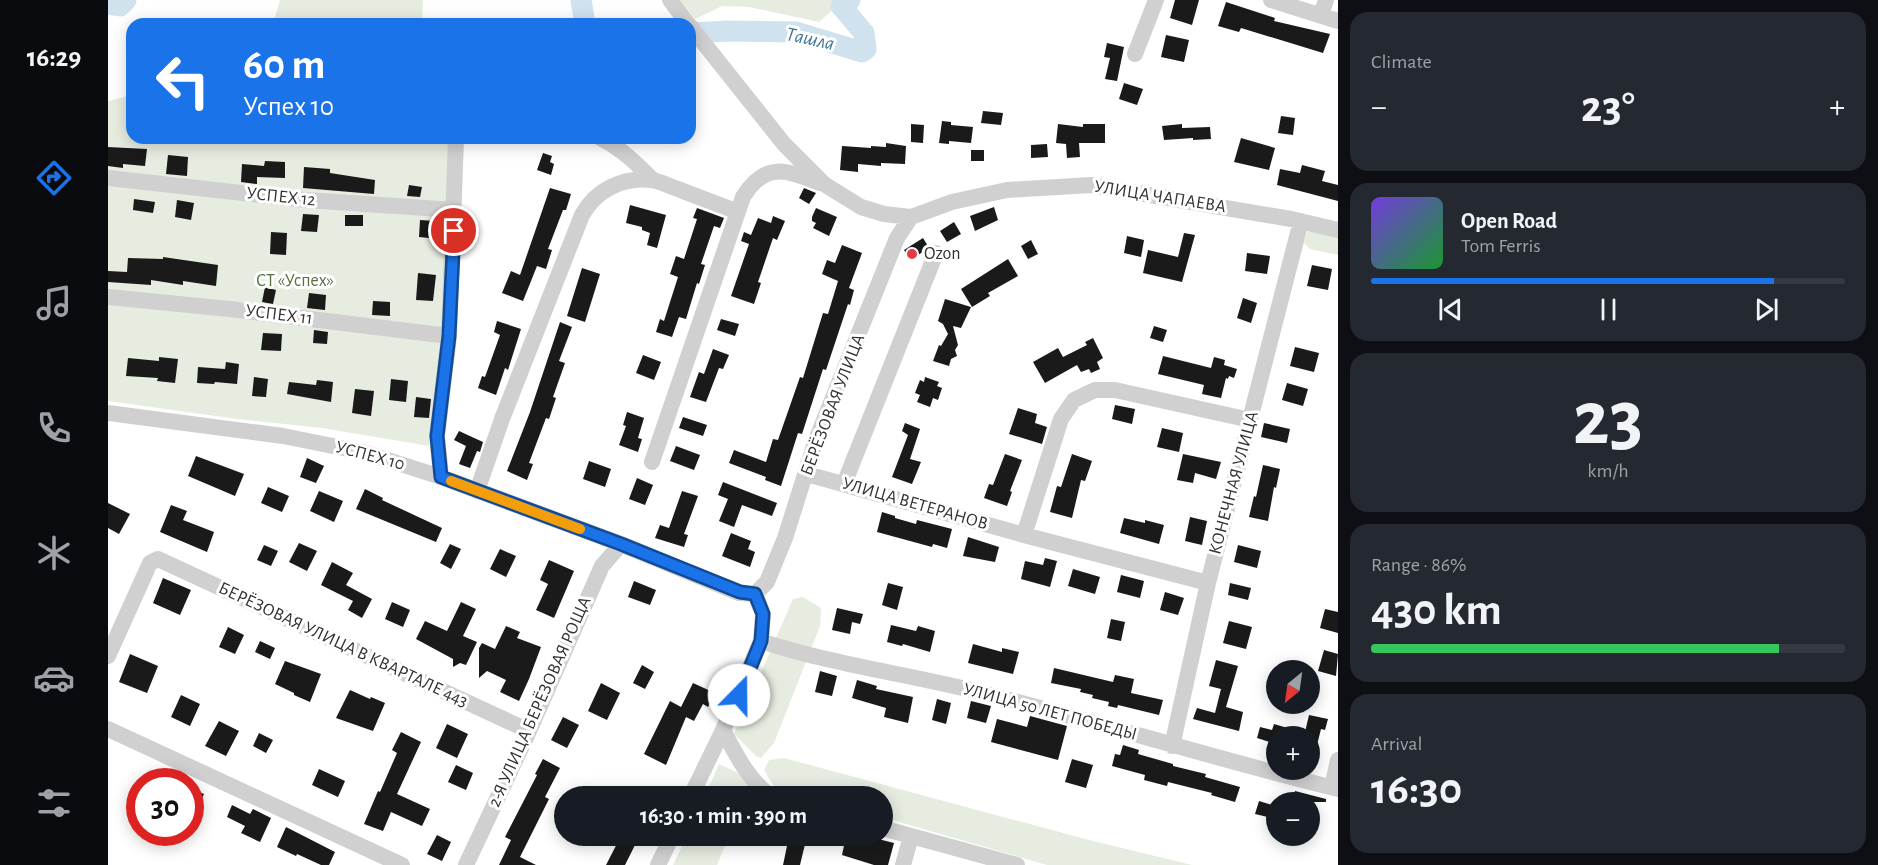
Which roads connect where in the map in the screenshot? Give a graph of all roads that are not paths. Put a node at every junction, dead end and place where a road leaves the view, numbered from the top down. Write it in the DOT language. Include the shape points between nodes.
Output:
graph roads {
  1 [pos="670,0"];
  2 [pos="1156,0"];
  3 [pos="1271,0"];
  4 [pos="1323,8"];
  5 [pos="684,18"];
  6 [pos="1338,21"];
  7 [pos="696,33"];
  8 [pos="1135,54"];
  9 [pos="456,144"];
  10 [pos="614,144"];
  11 [pos="108,178"];
  12 [pos="653,180"];
  13 [pos="824,184"];
  14 [pos="455,210"];
  15 [pos="738,212"];
  16 [pos="911,217"];
  17 [pos="1301,221"];
  18 [pos="1338,230"];
  19 [pos="936,254"];
  20 [pos="108,297"];
  21 [pos="449,336"];
  22 [pos="108,413"];
  23 [pos="1250,420"];
  24 [pos="652,462"];
  25 [pos="807,474"];
  26 [pos="441,477"];
  27 [pos="844,484"];
  28 [pos="477,491"];
  29 [pos="1024,535"];
  30 [pos="621,544"];
  31 [pos="1208,583"];
  32 [pos="755,594"];
  33 [pos="761,641"];
  34 [pos="108,656"];
  35 [pos="108,729"];
  36 [pos="723,730"];
  37 [pos="529,731"];
  38 [pos="1172,746"];
  39 [pos="1338,760"];
  40 [pos="696,786"];
  41 [pos="756,786"];
  42 [pos="1335,788"];
  43 [pos="893,831"];
  44 [pos="911,837"];
  45 [pos="667,846"];
  46 [pos="402,865"];
  47 [pos="466,865"];
  48 [pos="658,865"];
  49 [pos="903,865"];
  50 [pos="1017,865"];
  1 -- 5 [label="street"];
  2 -- 8 [label="street"];
  3 -- 4 [label="street"];
  4 -- 6 [label="street"];
  7 -- 13 [label="street" via="784,144"];
  9 -- 14 [label="street"];
  10 -- 12 [label="street"];
  11 -- 14 [label="street, УСПЕХ 12" via="306,200"];
  12 -- 15 [label="street"];
  12 -- 28 [label="street" via="611,187 588,204"];
  13 -- 15 [label="street" via="780,170 764,174 751,184"];
  13 -- 16 [label="street" via="861,207"];
  14 -- 21 [label="street"];
  15 -- 24 [label="street"];
  16 -- 17 [label="street, УЛИЦА ЧАПАЕВА" via="952,202 1007,190 1091,185"];
  16 -- 25 [label="street, БЕРЁЗОВАЯ УЛИЦА" via="897,238 816,440"];
  17 -- 18 [label="street, УЛИЦА ЧАПАЕВА"];
  17 -- 23 [label="street, КОНЕЧНАЯ УЛИЦА"];
  19 -- 27 [label="street"];
  20 -- 21 [label="street, УСПЕХ 11"];
  21 -- 26 [label="street" via="437,436"];
  22 -- 26 [label="street, УСПЕХ 10" via="283,436 363,452"];
  23 -- 29 [label="street" via="1115,390 1095,390 1074,400 1061,418"];
  23 -- 31 [label="street, КОНЕЧНАЯ УЛИЦА"];
  25 -- 27 [label="street, УЛИЦА ВЕТЕРАНОВ"];
  25 -- 32 [label="street, БЕРЁЗОВАЯ УЛИЦА" via="767,582"];
  26 -- 28 [label="street, УСПЕХ 10"];
  27 -- 29 [label="street, УЛИЦА ВЕТЕРАНОВ"];
  28 -- 30 [label="street, УСПЕХ 10"];
  29 -- 31 [label="street, УЛИЦА ВЕТЕРАНОВ"];
  30 -- 32 [label="street, УСПЕХ 10" via="740,592"];
  30 -- 37 [label="street, 2-Я УЛИЦА БЕРЁЗОВАЯ РОЩА" via="602,566"];
  31 -- 38 [label="street, КОНЕЧНАЯ УЛИЦА"];
  32 -- 33 [label="street" via="763,614"];
  33 -- 36 [label="street"];
  33 -- 38 [label="street, УЛИЦА 50 ЛЕТ ПОБЕДЫ" via="815,657 982,692"];
  34 -- 37 [label="street, БЕРЁЗОВАЯ УЛИЦА В КВАРТАЛЕ 443" via="150,563 158,559"];
  35 -- 46 [label="street"];
  36 -- 40 [label="street"];
  36 -- 41 [label="street"];
  37 -- 47 [label="street, 2-Я УЛИЦА БЕРЁЗОВАЯ РОЩА"];
  38 -- 42 [label="street, УЛИЦА 50 ЛЕТ ПОБЕДЫ"];
  39 -- 42 [label="street"];
  43 -- 44 [label="street"];
  44 -- 49 [label="street"];
  44 -- 50 [label="street"];
  45 -- 48 [label="street"];
}
